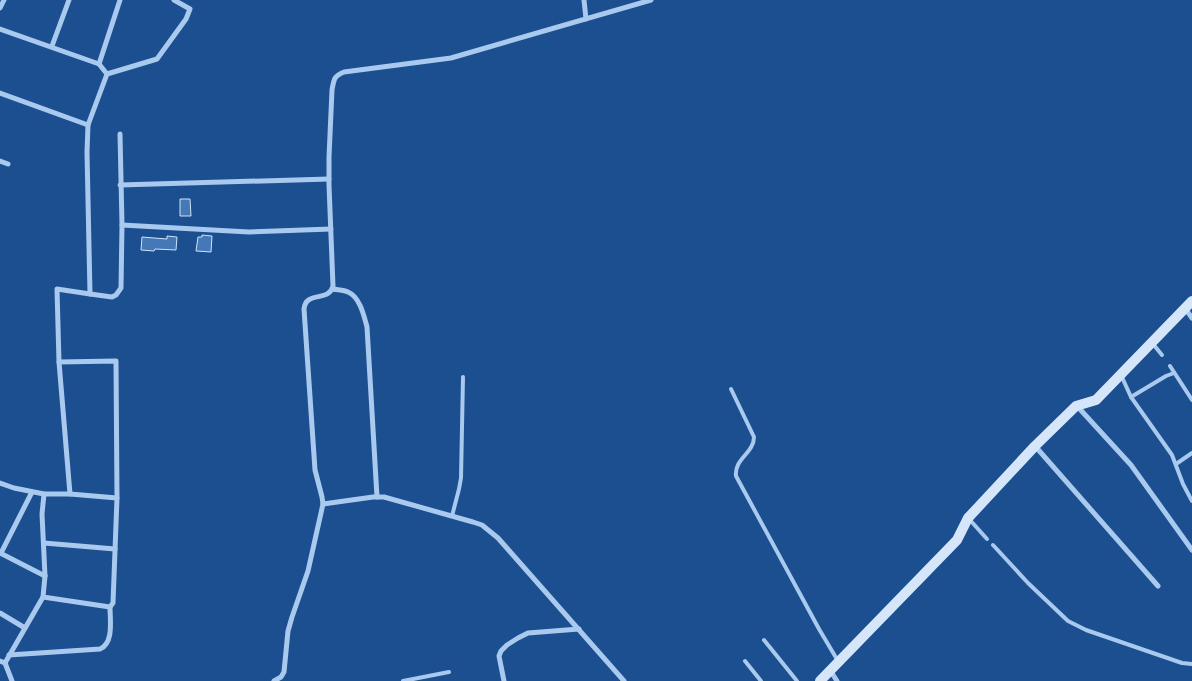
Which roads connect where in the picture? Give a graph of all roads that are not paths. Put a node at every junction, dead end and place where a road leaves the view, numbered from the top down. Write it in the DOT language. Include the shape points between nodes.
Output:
graph roads {
  1 [pos="4,0"];
  2 [pos="69,0"];
  3 [pos="120,0"];
  4 [pos="174,0"];
  5 [pos="584,0"];
  6 [pos="651,0"];
  7 [pos="0,8"];
  8 [pos="586,19"];
  9 [pos="0,29"];
  10 [pos="52,46"];
  11 [pos="99,64"];
  12 [pos="107,74"];
  13 [pos="0,94"];
  14 [pos="88,125"];
  15 [pos="120,134"];
  16 [pos="0,161"];
  17 [pos="8,164"];
  18 [pos="329,179"];
  19 [pos="120,185"];
  20 [pos="122,225"];
  21 [pos="331,229"];
  22 [pos="332,289"];
  23 [pos="90,294"];
  24 [pos="1189,304"];
  25 [pos="1192,318"];
  26 [pos="1151,343"];
  27 [pos="1162,355"];
  28 [pos="59,362"];
  29 [pos="1170,366"];
  30 [pos="1174,373"];
  31 [pos="1121,374"];
  32 [pos="463,377"];
  33 [pos="731,389"];
  34 [pos="1131,397"];
  35 [pos="1192,400"];
  36 [pos="1076,406"];
  37 [pos="1035,446"];
  38 [pos="1192,453"];
  39 [pos="1176,464"];
  40 [pos="0,483"];
  41 [pos="32,492"];
  42 [pos="44,494"];
  43 [pos="70,494"];
  44 [pos="377,497"];
  45 [pos="117,498"];
  46 [pos="1192,501"];
  47 [pos="323,504"];
  48 [pos="452,516"];
  49 [pos="968,518"];
  50 [pos="987,539"];
  51 [pos="44,543"];
  52 [pos="993,545"];
  53 [pos="115,550"];
  54 [pos="1192,550"];
  55 [pos="1,553"];
  56 [pos="45,576"];
  57 [pos="1158,586"];
  58 [pos="43,596"];
  59 [pos="110,607"];
  60 [pos="0,613"];
  61 [pos="25,628"];
  62 [pos="579,629"];
  63 [pos="764,640"];
  64 [pos="9,656"];
  65 [pos="746,660"];
  66 [pos="2,662"];
  67 [pos="839,662"];
  68 [pos="1192,664"];
  69 [pos="830,670"];
  70 [pos="449,672"];
  71 [pos="12,681"];
  72 [pos="274,681"];
  73 [pos="403,681"];
  74 [pos="504,681"];
  75 [pos="624,681"];
  76 [pos="761,681"];
  77 [pos="797,681"];
  78 [pos="820,681"];
  79 [pos="837,681"];
  1 -- 7 [label="street"];
  2 -- 10 [label="street"];
  3 -- 11 [label="street"];
  4 -- 12 [label="street" via="190,9 157,59"];
  5 -- 8 [label="street"];
  6 -- 8 [label="street"];
  8 -- 18 [label="street" via="451,58 337,75 332,90"];
  9 -- 10 [label="street"];
  10 -- 11 [label="street"];
  11 -- 12 [label="street"];
  12 -- 14 [label="street"];
  13 -- 14 [label="street"];
  14 -- 23 [label="street"];
  15 -- 19 [label="street"];
  16 -- 17 [label="street"];
  18 -- 19 [label="street"];
  18 -- 21 [label="street"];
  19 -- 20 [label="street"];
  20 -- 21 [label="street" via="249,232"];
  20 -- 23 [label="street" via="121,288 112,297"];
  21 -- 22 [label="street"];
  22 -- 44 [label="street" via="346,291 356,298 367,327"];
  22 -- 47 [label="street" via="329,294 307,300 304,304 315,470"];
  23 -- 28 [label="street" via="57,289"];
  24 -- 25 [label="street"];
  24 -- 26 [label="main road"];
  26 -- 27 [label="lane"];
  26 -- 31 [label="main road"];
  28 -- 43 [label="street"];
  28 -- 45 [label="street" via="116,361"];
  29 -- 30 [label="lane"];
  30 -- 34 [label="lane"];
  30 -- 35 [label="lane"];
  31 -- 34 [label="lane"];
  31 -- 36 [label="main road" via="1096,400"];
  32 -- 48 [label="lane" via="461,478"];
  33 -- 67 [label="lane" via="754,437 752,447 739,462 736,476"];
  34 -- 39 [label="lane"];
  36 -- 37 [label="main road"];
  36 -- 54 [label="street" via="1131,465"];
  37 -- 49 [label="main road"];
  37 -- 57 [label="street"];
  38 -- 39 [label="lane"];
  39 -- 46 [label="lane"];
  40 -- 41 [label="street"];
  41 -- 42 [label="street"];
  41 -- 55 [label="street"];
  42 -- 43 [label="street"];
  42 -- 51 [label="street"];
  43 -- 45 [label="street"];
  44 -- 47 [label="street"];
  44 -- 48 [label="street"];
  45 -- 53 [label="street"];
  47 -- 72 [label="street" via="308,571 288,631 284,672"];
  48 -- 62 [label="street" via="489,530"];
  49 -- 50 [label="lane"];
  49 -- 67 [label="main road" via="957,540"];
  51 -- 53 [label="street"];
  51 -- 56 [label="street"];
  52 -- 68 [label="lane" via="1068,621 1086,630"];
  53 -- 59 [label="street" via="113,603"];
  55 -- 56 [label="street"];
  56 -- 58 [label="street"];
  58 -- 59 [label="street"];
  58 -- 61 [label="street"];
  59 -- 64 [label="street" via="110,635 105,647"];
  60 -- 61 [label="street"];
  61 -- 64 [label="street"];
  62 -- 74 [label="street" via="528,633 507,645 499,656"];
  62 -- 75 [label="street"];
  63 -- 77 [label="lane"];
  64 -- 66 [label="street"];
  65 -- 76 [label="lane"];
  66 -- 71 [label="street"];
  67 -- 69 [label="main road"];
  69 -- 78 [label="main road"];
  69 -- 79 [label="street"];
  70 -- 73 [label="lane"];
}
